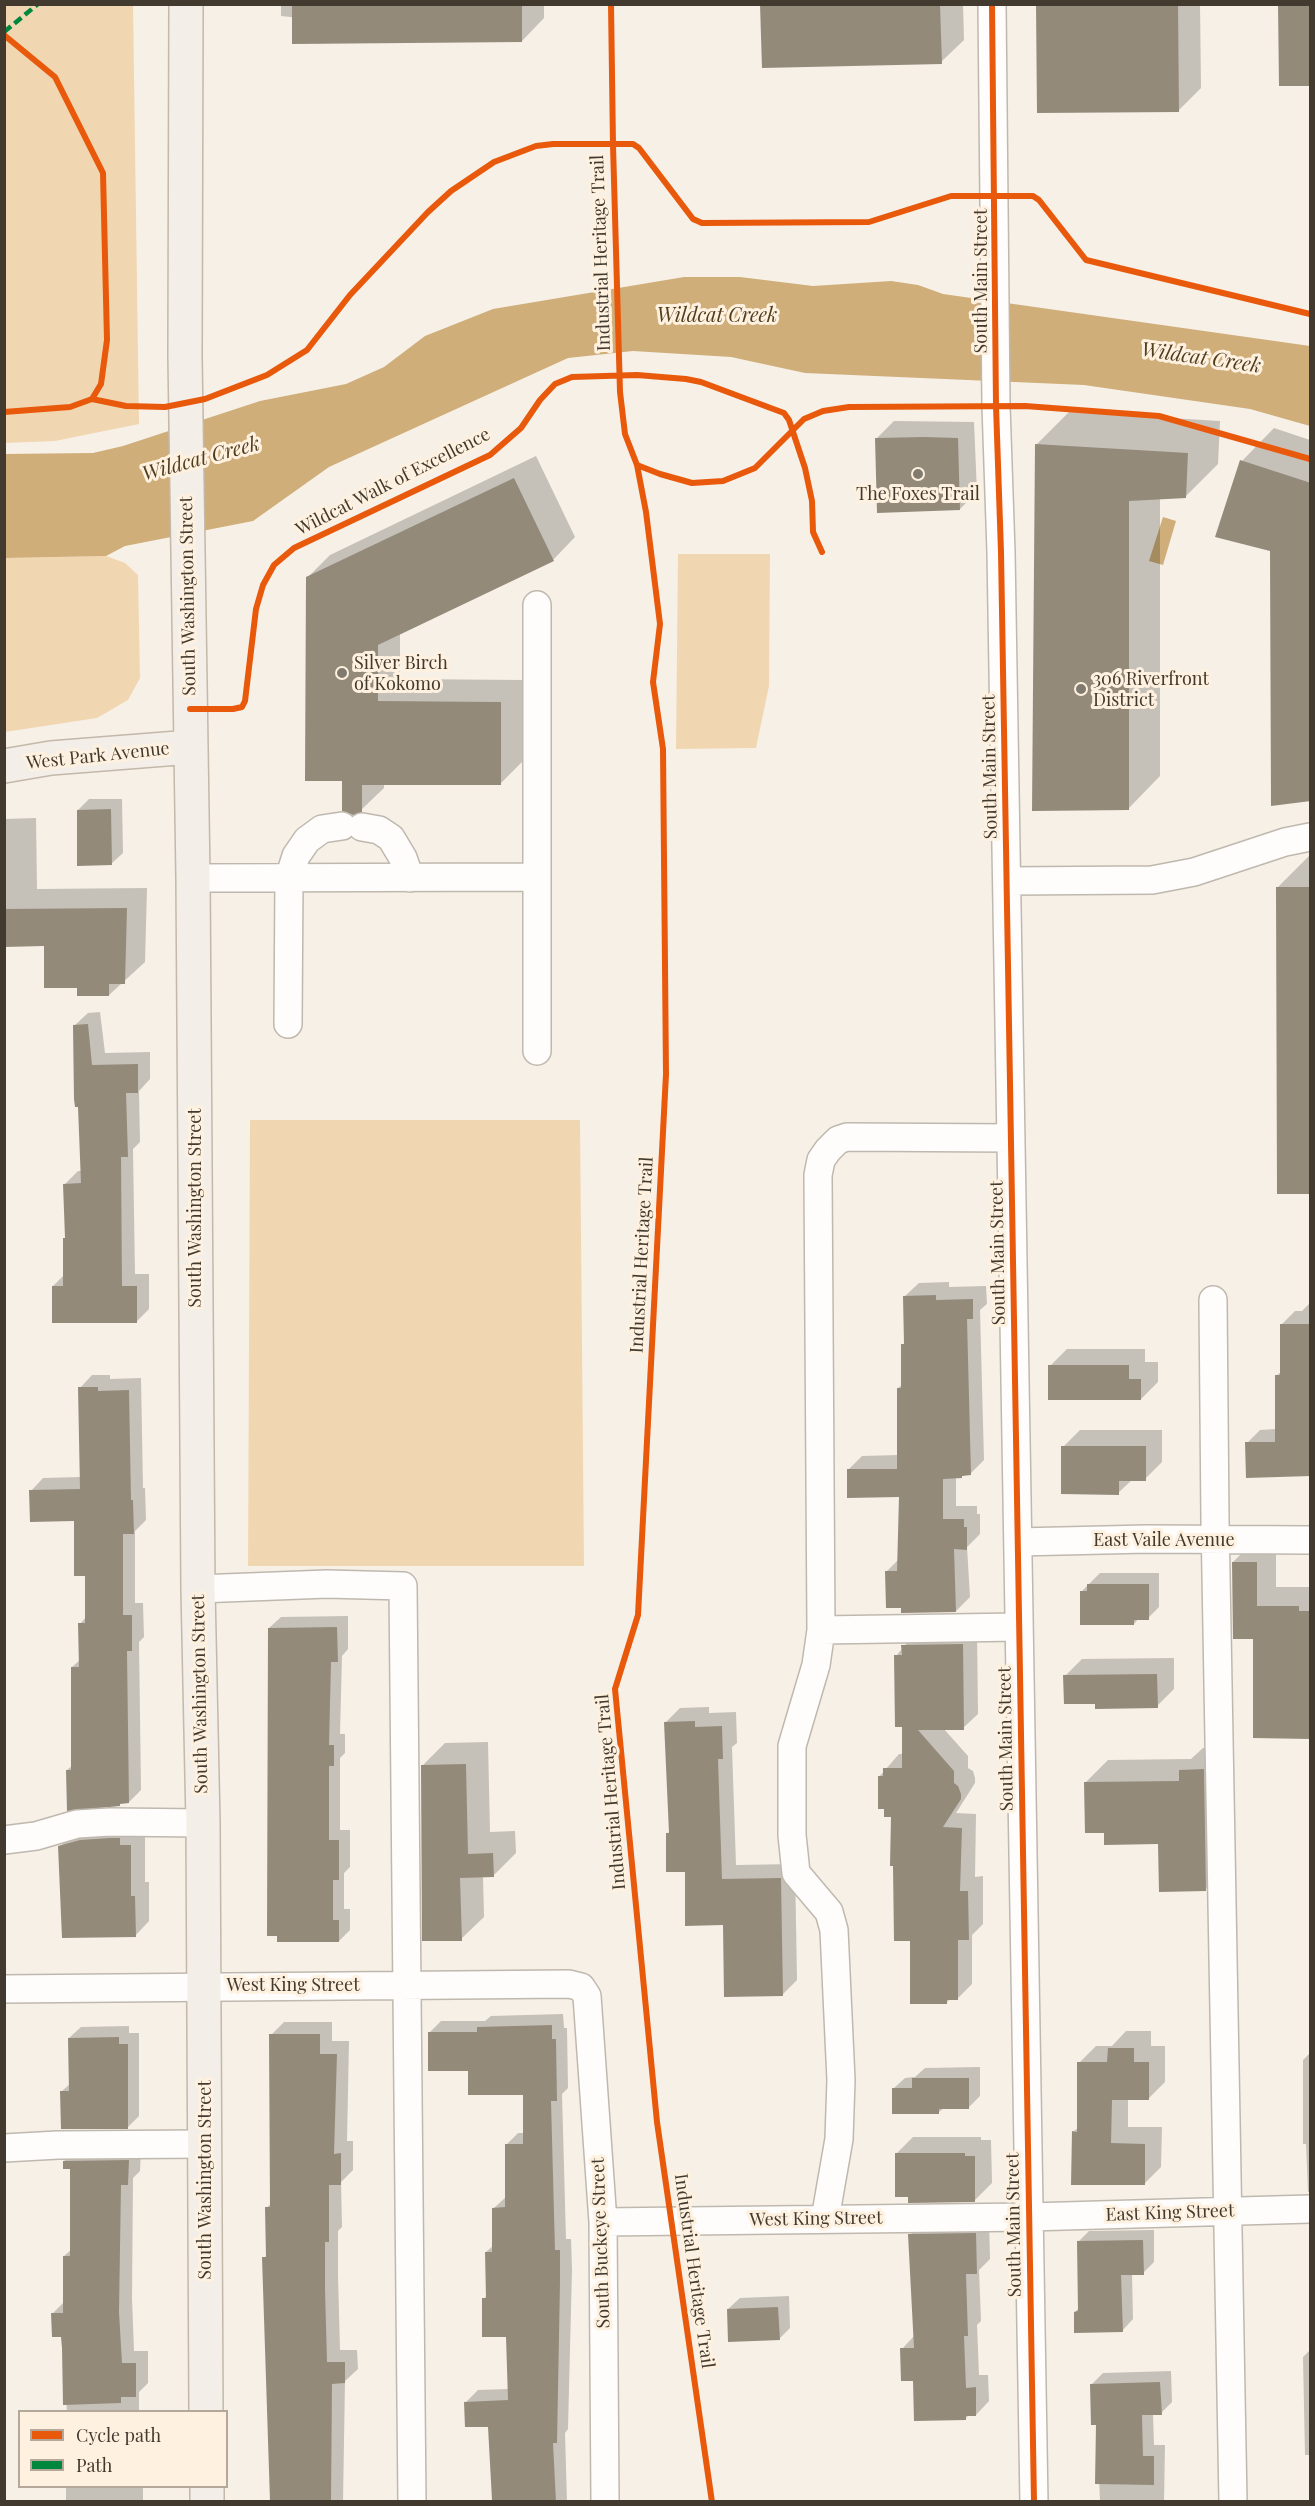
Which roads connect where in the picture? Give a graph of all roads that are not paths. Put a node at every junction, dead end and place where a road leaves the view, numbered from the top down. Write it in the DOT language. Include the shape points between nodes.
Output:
graph roads {
  1 [pos="186,4"];
  2 [pos="992,4"];
  3 [pos="537,605"];
  4 [pos="191,747"];
  5 [pos="4,766"];
  6 [pos="1311,837"];
  7 [pos="537,877"];
  8 [pos="193,878"];
  9 [pos="289,878"];
  10 [pos="410,878"];
  11 [pos="1007,881"];
  12 [pos="288,1024"];
  13 [pos="537,1052"];
  14 [pos="1011,1138"];
  15 [pos="1213,1300"];
  16 [pos="1215,1540"];
  17 [pos="1311,1540"];
  18 [pos="1018,1542"];
  19 [pos="198,1589"];
  20 [pos="1019,1627"];
  21 [pos="822,1630"];
  22 [pos="203,1823"];
  23 [pos="4,1840"];
  24 [pos="409,1984"];
  25 [pos="204,1986"];
  26 [pos="581,1987"];
  27 [pos="4,1989"];
  28 [pos="205,2144"];
  29 [pos="4,2148"];
  30 [pos="1311,2210"];
  31 [pos="1227,2212"];
  32 [pos="1029,2217"];
  33 [pos="825,2219"];
  34 [pos="603,2222"];
  35 [pos="206,2410"];
  36 [pos="412,2502"];
  37 [pos="605,2502"];
  38 [pos="1034,2502"];
  39 [pos="1233,2502"];
  1 -- 4 [label="main road, South Washington Street" via="185,356"];
  2 -- 11 [label="street, South Main Street"];
  3 -- 7 [label="street"];
  4 -- 5 [label="main road, West Park Avenue" via="51,758"];
  4 -- 8 [label="main road, South Washington Street"];
  6 -- 11 [label="street" via="1194,872 1152,880"];
  7 -- 10 [label="street"];
  7 -- 13 [label="street"];
  8 -- 9 [label="street"];
  8 -- 19 [label="main road, South Washington Street"];
  9 -- 10 [label="street"];
  9 -- 10 [label="street" via="296,856 307,840 322,829 352,826 379,830 391,838"];
  9 -- 12 [label="street"];
  11 -- 14 [label="street, South Main Street"];
  14 -- 18 [label="street, South Main Street"];
  14 -- 21 [label="street" via="847,1137 838,1140 822,1160 817,1193"];
  15 -- 16 [label="street"];
  16 -- 17 [label="street, East Vaile Avenue"];
  16 -- 18 [label="street, East Vaile Avenue"];
  16 -- 31 [label="street"];
  18 -- 20 [label="street, South Main Street"];
  19 -- 22 [label="main road, South Washington Street"];
  19 -- 24 [label="street" via="327,1584 404,1586"];
  20 -- 21 [label="street"];
  20 -- 32 [label="street, South Main Street"];
  21 -- 33 [label="street" via="792,1746 792,1835 796,1872 829,1911 834,1930 839,2139"];
  22 -- 23 [label="street" via="77,1824"];
  22 -- 25 [label="main road, South Washington Street"];
  24 -- 25 [label="street, West King Street"];
  24 -- 26 [label="street, West King Street"];
  24 -- 36 [label="street"];
  25 -- 27 [label="street, West King Street"];
  25 -- 28 [label="main road, South Washington Street"];
  26 -- 34 [label="street, South Buckeye Street" via="587,1996"];
  28 -- 29 [label="street"];
  28 -- 35 [label="main road, South Washington Street"];
  30 -- 31 [label="street, East King Street"];
  31 -- 32 [label="street, East King Street"];
  31 -- 39 [label="street"];
  32 -- 33 [label="street, West King Street"];
  32 -- 38 [label="street, South Main Street"];
  33 -- 34 [label="street, West King Street"];
  34 -- 37 [label="street, South Buckeye Street"];
}
